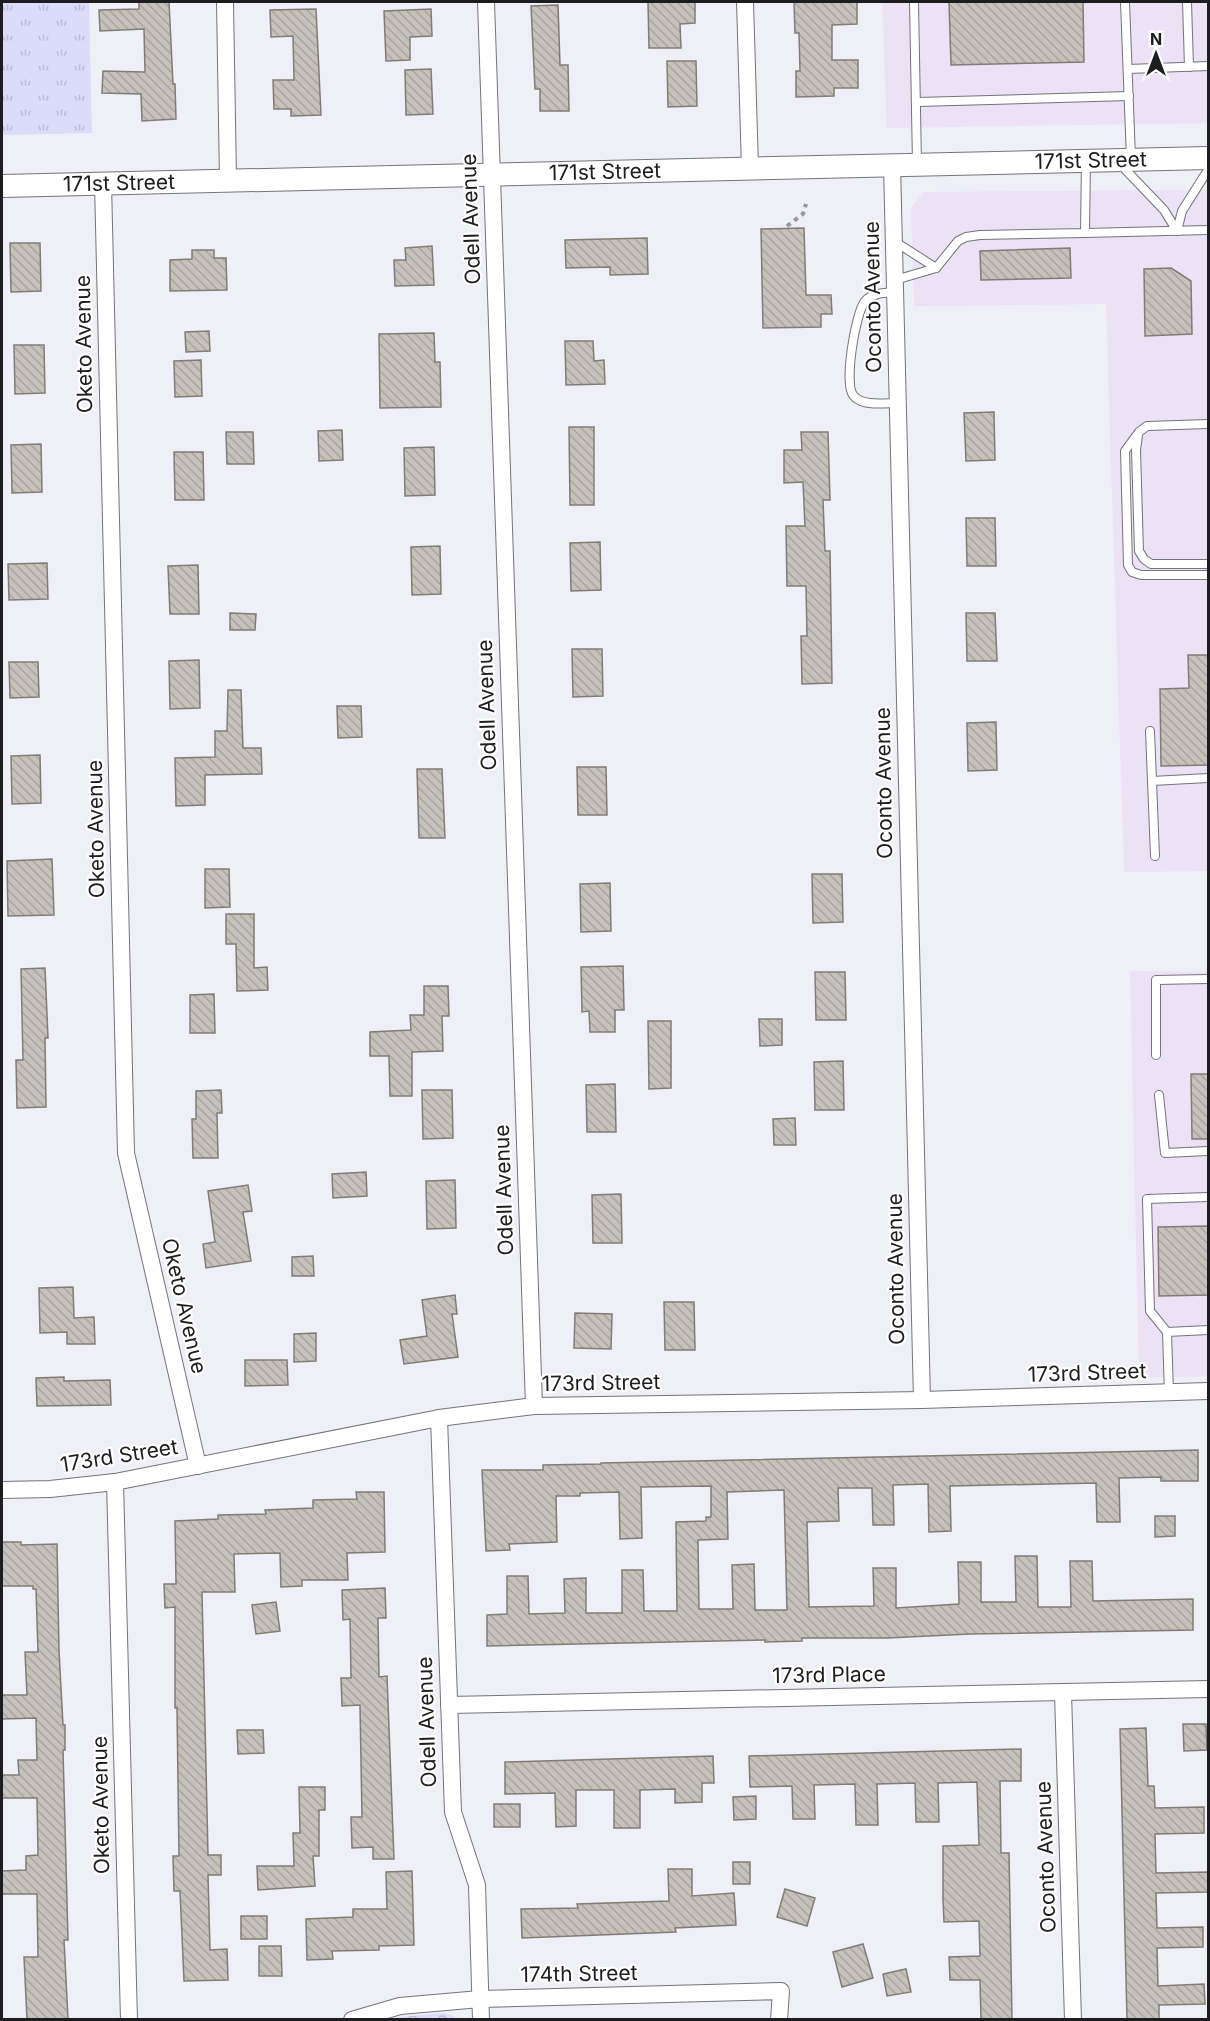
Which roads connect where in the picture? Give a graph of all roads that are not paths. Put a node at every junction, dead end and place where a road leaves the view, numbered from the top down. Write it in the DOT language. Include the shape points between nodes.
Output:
graph roads {
  1 [pos="225,2"];
  2 [pos="486,2"];
  3 [pos="745,2"];
  4 [pos="914,2"];
  5 [pos="1125,2"];
  6 [pos="1187,2"];
  7 [pos="1209,66"];
  8 [pos="1189,67"];
  9 [pos="1128,69"];
  10 [pos="1129,96"];
  11 [pos="917,102"];
  12 [pos="1209,158"];
  13 [pos="1124,160"];
  14 [pos="1086,161"];
  15 [pos="892,165"];
  16 [pos="917,165"];
  17 [pos="750,168"];
  18 [pos="1209,170"];
  19 [pos="492,174"];
  20 [pos="228,180"];
  21 [pos="103,183"];
  22 [pos="2,186"];
  23 [pos="1209,230"];
  24 [pos="1177,231"];
  25 [pos="1085,233"];
  26 [pos="894,241"];
  27 [pos="936,268"];
  28 [pos="895,286"];
  29 [pos="898,403"];
  30 [pos="1209,424"];
  31 [pos="1139,432"];
  32 [pos="1209,564"];
  33 [pos="1209,575"];
  34 [pos="1150,730"];
  35 [pos="1209,778"];
  36 [pos="1152,781"];
  37 [pos="1155,856"];
  38 [pos="1209,980"];
  39 [pos="1156,1055"];
  40 [pos="1159,1095"];
  41 [pos="1209,1151"];
  42 [pos="1209,1197"];
  43 [pos="1209,1330"];
  44 [pos="1167,1332"];
  45 [pos="1209,1392"];
  46 [pos="1169,1393"];
  47 [pos="922,1400"];
  48 [pos="534,1406"];
  49 [pos="439,1418"];
  50 [pos="198,1466"];
  51 [pos="115,1482"];
  52 [pos="2,1490"];
  53 [pos="1209,1689"];
  54 [pos="1063,1693"];
  55 [pos="449,1706"];
  56 [pos="480,1999"];
  57 [pos="129,2019"];
  58 [pos="352,2019"];
  59 [pos="481,2019"];
  60 [pos="779,2019"];
  61 [pos="1073,2019"];
  1 -- 20 [label="street"];
  2 -- 19 [label="street, Odell Avenue"];
  3 -- 17 [label="street"];
  4 -- 11 [label="lane"];
  5 -- 9 [label="lane"];
  6 -- 8 [label="lane"];
  7 -- 8 [label="lane"];
  8 -- 9 [label="lane"];
  9 -- 10 [label="lane"];
  10 -- 11 [label="lane"];
  10 -- 13 [label="lane"];
  11 -- 16 [label="lane"];
  12 -- 13 [label="street, 171st Street"];
  13 -- 14 [label="street, 171st Street"];
  13 -- 24 [label="lane"];
  14 -- 16 [label="street, 171st Street"];
  14 -- 25 [label="lane"];
  15 -- 16 [label="street, 171st Street"];
  15 -- 17 [label="street, 171st Street"];
  15 -- 26 [label="street, Oconto Avenue"];
  17 -- 19 [label="street, 171st Street"];
  18 -- 24 [label="lane" via="1182,211"];
  19 -- 20 [label="street, 171st Street"];
  19 -- 48 [label="street, Odell Avenue"];
  20 -- 21 [label="street, 171st Street"];
  21 -- 22 [label="street, 171st Street"];
  21 -- 50 [label="street, Oketo Avenue" via="126,1153"];
  23 -- 24 [label="lane"];
  24 -- 25 [label="lane"];
  25 -- 27 [label="lane" via="966,237"];
  26 -- 27 [label="lane"];
  26 -- 28 [label="street, Oconto Avenue"];
  27 -- 28 [label="lane"];
  28 -- 29 [label="street, Oconto Avenue"];
  28 -- 29 [label="lane" via="864,302 854,329 849,387 854,397 866,403"];
  29 -- 47 [label="street, Oconto Avenue"];
  30 -- 31 [label="lane" via="1147,426"];
  31 -- 32 [label="lane" via="1139,551 1152,564"];
  31 -- 33 [label="lane" via="1125,451 1128,565 1132,572 1141,575"];
  34 -- 36 [label="lane"];
  35 -- 36 [label="lane"];
  36 -- 37 [label="lane"];
  38 -- 39 [label="lane" via="1156,980"];
  40 -- 41 [label="lane" via="1165,1152"];
  42 -- 44 [label="lane" via="1147,1199 1150,1311"];
  43 -- 44 [label="lane"];
  44 -- 46 [label="lane"];
  45 -- 46 [label="street, 173rd Street"];
  46 -- 47 [label="street, 173rd Street"];
  47 -- 48 [label="street, 173rd Street"];
  48 -- 49 [label="street, 173rd Street"];
  49 -- 50 [label="street, 173rd Street"];
  49 -- 55 [label="street, Odell Avenue"];
  50 -- 51 [label="street, 173rd Street"];
  51 -- 52 [label="street, 173rd Street"];
  51 -- 57 [label="street, Oketo Avenue"];
  53 -- 54 [label="street, 173rd Place"];
  54 -- 55 [label="street, 173rd Place"];
  54 -- 61 [label="street, Oconto Avenue"];
  55 -- 56 [label="street, Odell Avenue" via="453,1812 477,1885"];
  56 -- 58 [label="street, 174th Street" via="400,2006"];
  56 -- 59 [label="street, Odell Avenue"];
  56 -- 60 [label="street, 174th Street" via="781,1991"];
}
